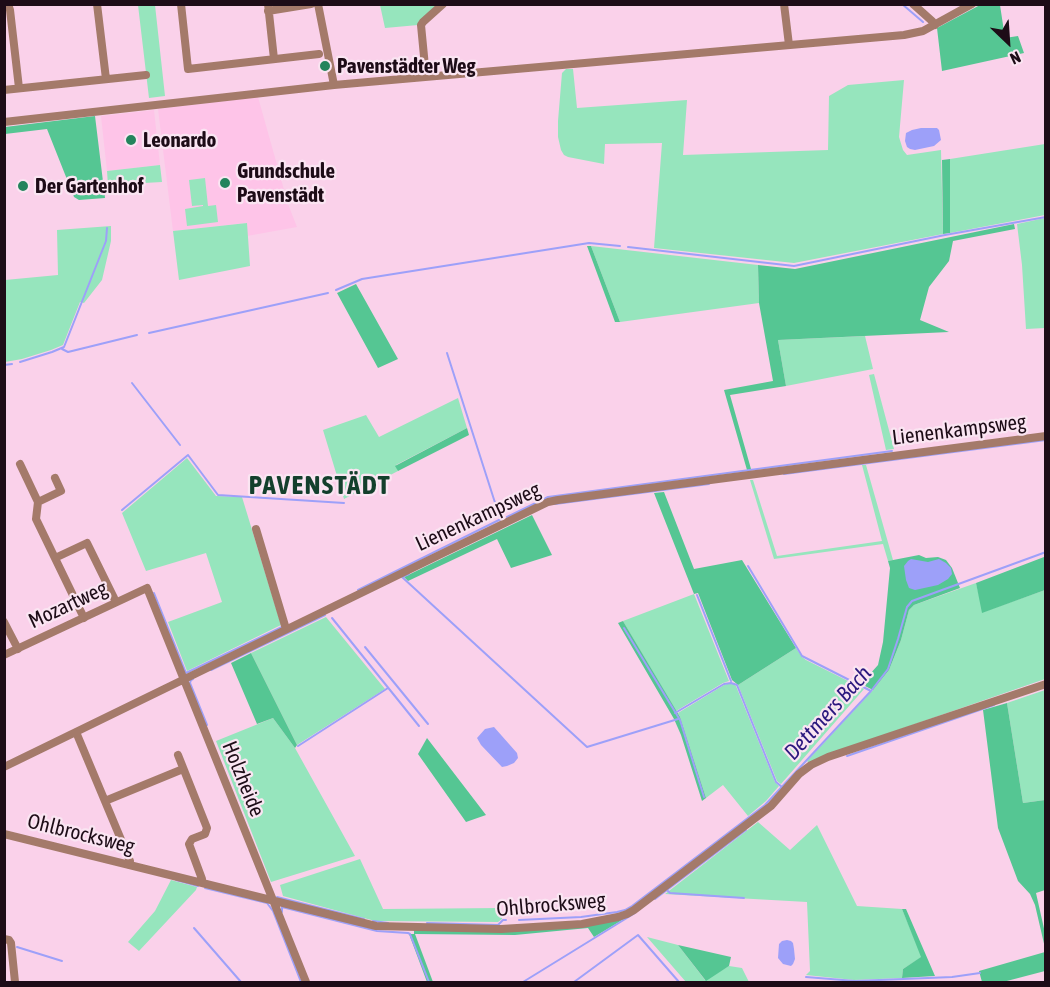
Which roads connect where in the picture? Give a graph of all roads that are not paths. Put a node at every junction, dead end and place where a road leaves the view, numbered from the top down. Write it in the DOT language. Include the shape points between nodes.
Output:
graph roads {
  1 [pos="8,4"];
  2 [pos="97,4"];
  3 [pos="181,4"];
  4 [pos="311,4"];
  5 [pos="318,4"];
  6 [pos="443,4"];
  7 [pos="784,4"];
  8 [pos="913,4"];
  9 [pos="972,4"];
  10 [pos="268,8"];
  11 [pos="935,25"];
  12 [pos="789,45"];
  13 [pos="319,54"];
  14 [pos="274,59"];
  15 [pos="146,75"];
  16 [pos="426,77"];
  17 [pos="106,79"];
  18 [pos="334,85"];
  19 [pos="19,88"];
  20 [pos="4,90"];
  21 [pos="4,122"];
  22 [pos="1046,436"];
  23 [pos="20,464"];
  24 [pos="55,477"];
  25 [pos="38,502"];
  26 [pos="256,530"];
  27 [pos="55,558"];
  28 [pos="147,588"];
  29 [pos="116,602"];
  30 [pos="84,618"];
  31 [pos="4,622"];
  32 [pos="286,629"];
  33 [pos="18,649"];
  34 [pos="4,655"];
  35 [pos="184,679"];
  36 [pos="1046,684"];
  37 [pos="76,732"];
  38 [pos="178,755"];
  39 [pos="4,767"];
  40 [pos="183,769"];
  41 [pos="105,801"];
  42 [pos="4,834"];
  43 [pos="129,866"];
  44 [pos="202,883"];
  45 [pos="273,900"];
  46 [pos="8,941"];
  47 [pos="15,982"];
  48 [pos="306,982"];
  1 -- 19 [label="street"];
  2 -- 17 [label="street"];
  3 -- 14 [label="street" via="188,69"];
  4 -- 10 [label="street"];
  5 -- 18 [label="street"];
  6 -- 16 [label="street" via="421,26"];
  7 -- 12 [label="street"];
  8 -- 11 [label="street"];
  9 -- 11 [label="street"];
  10 -- 14 [label="street"];
  11 -- 12 [label="street" via="914,34"];
  12 -- 16 [label="street"];
  13 -- 14 [label="street"];
  15 -- 17 [label="street"];
  16 -- 18 [label="street"];
  17 -- 19 [label="street"];
  18 -- 21 [label="street"];
  19 -- 20 [label="street"];
  22 -- 32 [label="street, Lienenkampsweg" via="548,502"];
  23 -- 25 [label="street"];
  24 -- 25 [label="street" via="61,491"];
  25 -- 27 [label="street" via="36,519"];
  26 -- 32 [label="street"];
  27 -- 29 [label="street" via="87,543"];
  27 -- 30 [label="street"];
  28 -- 29 [label="street, Mozartweg"];
  28 -- 35 [label="street, Holzheide"];
  29 -- 30 [label="street, Mozartweg"];
  30 -- 33 [label="street, Mozartweg"];
  31 -- 33 [label="street"];
  32 -- 35 [label="street, Lienenkampsweg"];
  33 -- 34 [label="street, Mozartweg"];
  35 -- 37 [label="street, Lienenkampsweg"];
  35 -- 45 [label="street, Holzheide"];
  36 -- 45 [label="street, Ohlbrocksweg" via="811,765 771,806 634,910 618,917 582,924 501,929 394,928 376,927"];
  37 -- 39 [label="street, Lienenkampsweg"];
  37 -- 41 [label="street"];
  38 -- 40 [label="street"];
  40 -- 41 [label="street"];
  40 -- 44 [label="street" via="207,828 205,834 189,844"];
  41 -- 43 [label="street"];
  42 -- 43 [label="street, Ohlbrocksweg"];
  43 -- 44 [label="street, Ohlbrocksweg"];
  44 -- 45 [label="street, Ohlbrocksweg"];
  45 -- 48 [label="street, Holzheide"];
  46 -- 47 [label="street"];
}
